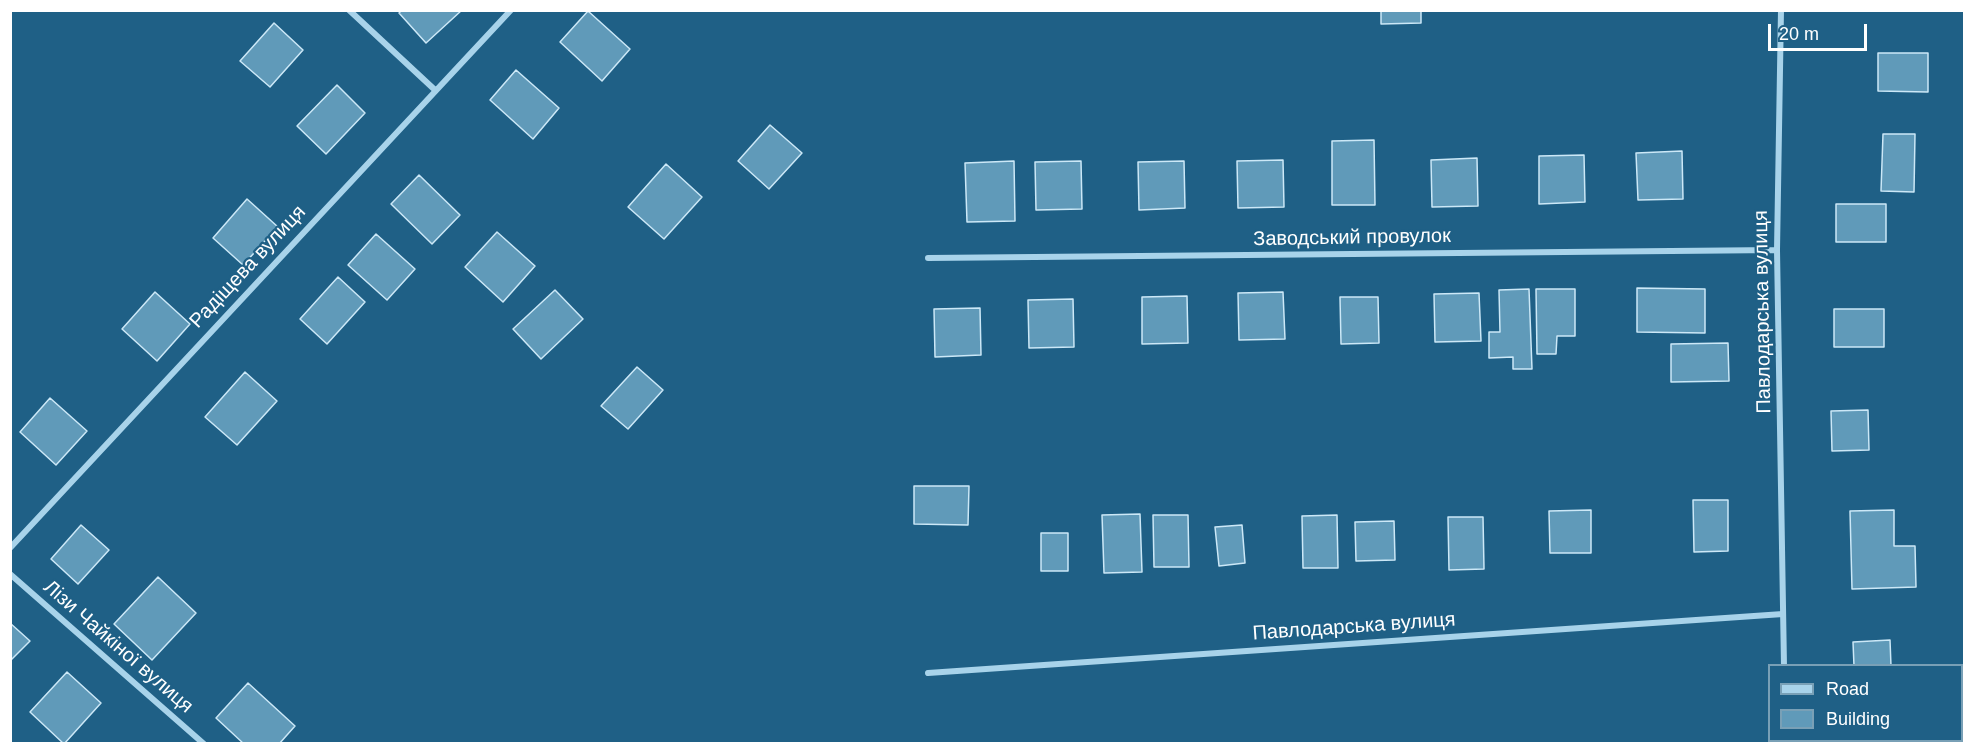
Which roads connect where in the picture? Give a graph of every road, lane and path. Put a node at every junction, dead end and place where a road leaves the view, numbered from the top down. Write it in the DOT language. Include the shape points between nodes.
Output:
graph roads {
  1 [pos="349,10"];
  2 [pos="511,10"];
  3 [pos="1781,10"];
  4 [pos="435,90"];
  5 [pos="1777,250"];
  6 [pos="928,258"];
  7 [pos="10,548"];
  8 [pos="10,574"];
  9 [pos="1783,614"];
  10 [pos="1784,664"];
  11 [pos="928,673"];
  12 [pos="204,744"];
  1 -- 4 [label="street"];
  2 -- 4 [label="street, Радіщева вулиця"];
  3 -- 5 [label="street, Павлодарська вулиця"];
  4 -- 7 [label="street, Радіщева вулиця"];
  5 -- 6 [label="street, Заводський провулок"];
  5 -- 9 [label="street, Павлодарська вулиця"];
  8 -- 12 [label="street, Лізи Чайкіної вулиця"];
  9 -- 10 [label="street, Павлодарська вулиця"];
  9 -- 11 [label="street, Павлодарська вулиця"];
}
